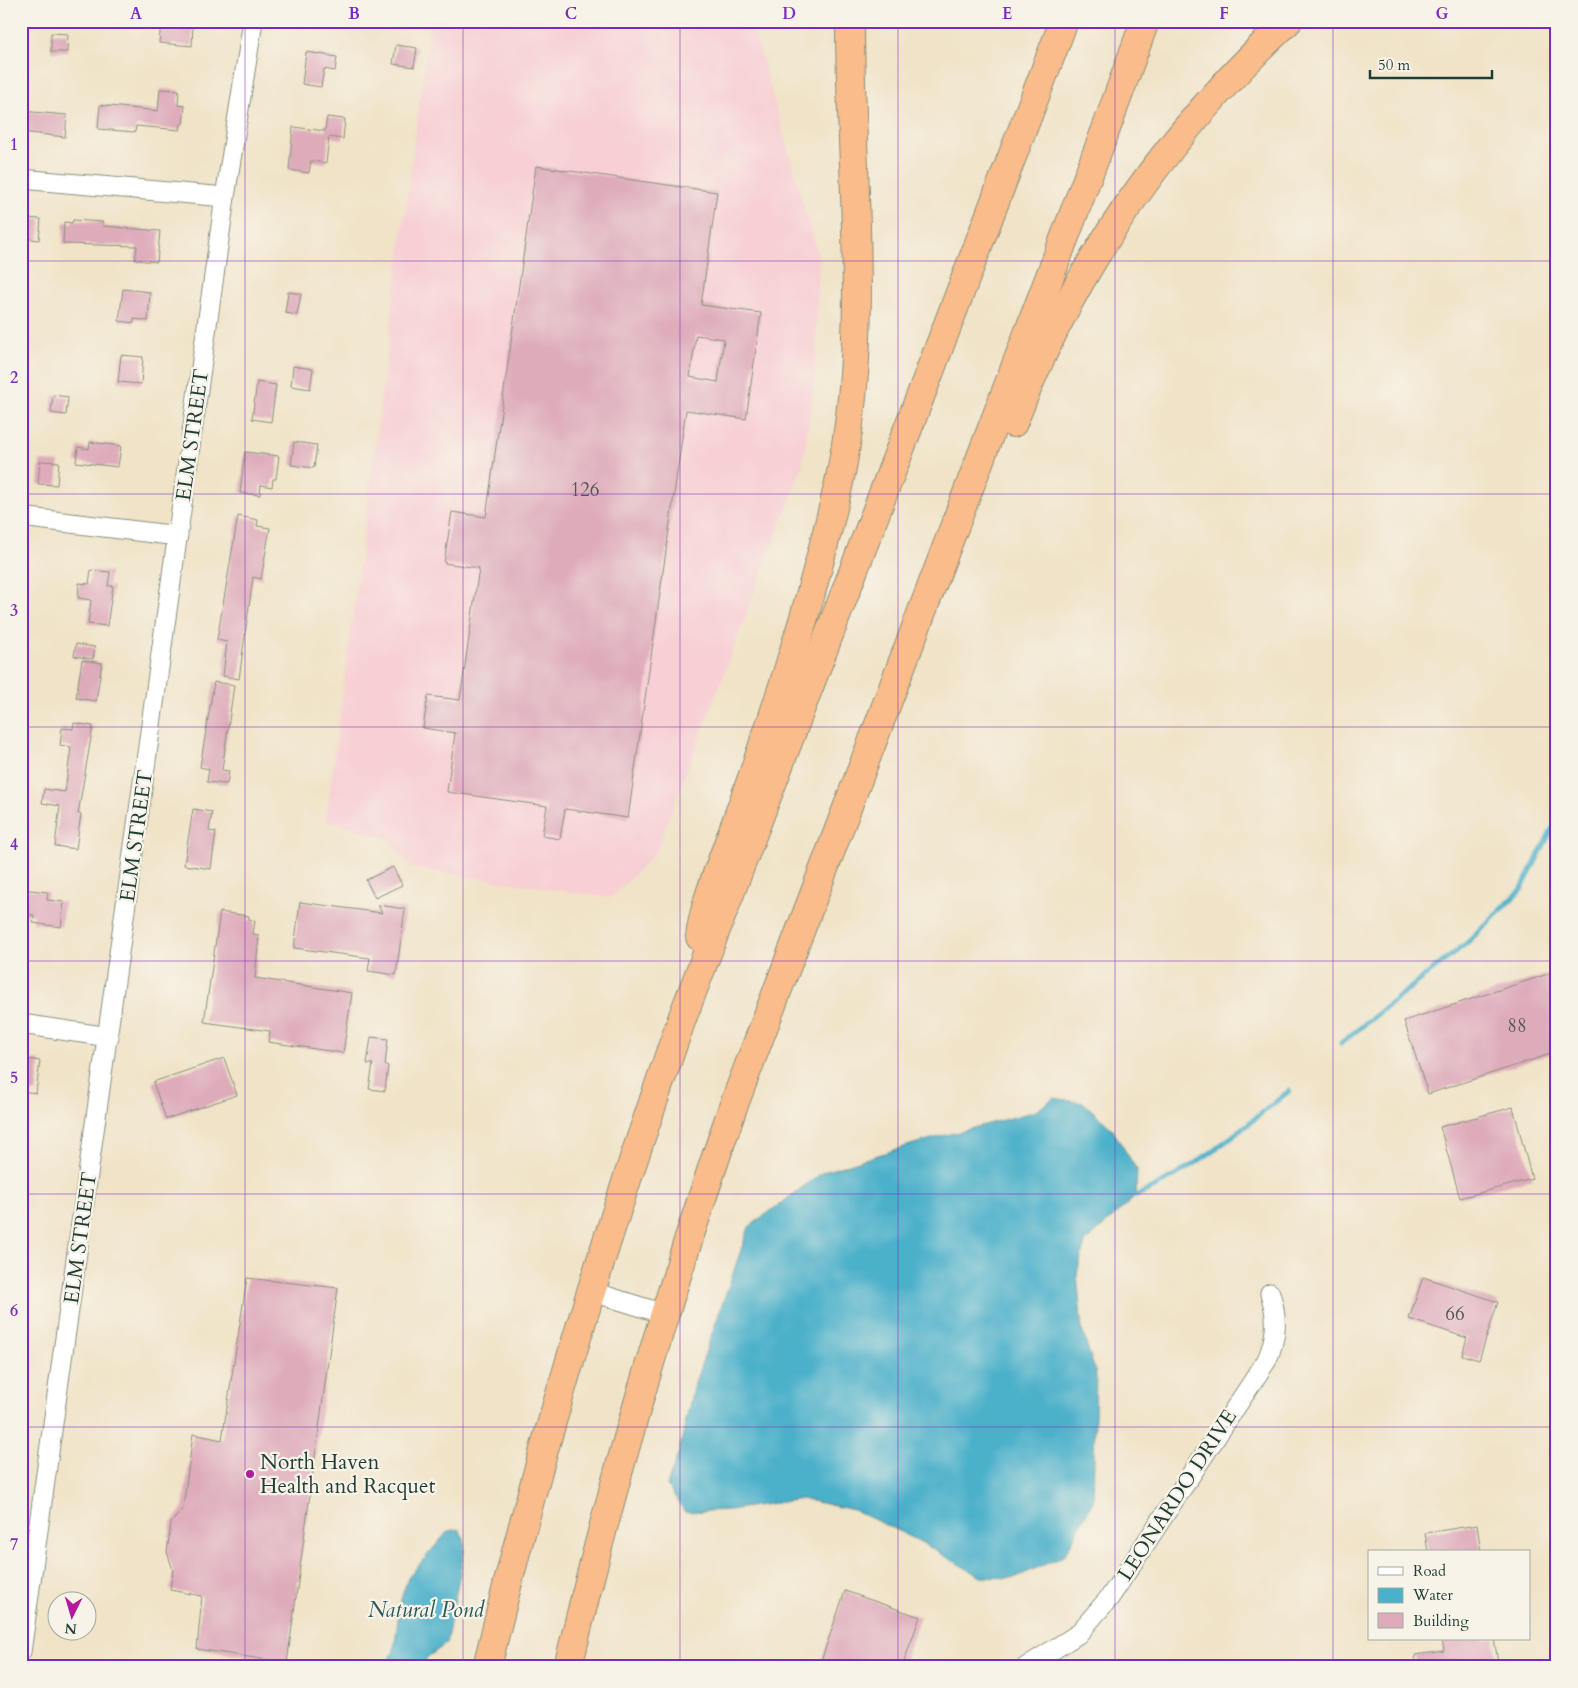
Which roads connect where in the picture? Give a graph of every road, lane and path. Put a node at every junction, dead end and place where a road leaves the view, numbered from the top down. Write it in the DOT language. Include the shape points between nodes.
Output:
graph roads {
  1 [pos="253,21"];
  2 [pos="850,21"];
  3 [pos="1064,21"];
  4 [pos="1144,21"];
  5 [pos="1288,21"];
  6 [pos="21,179"];
  7 [pos="225,197"];
  8 [pos="962,504"];
  9 [pos="21,517"];
  10 [pos="178,536"];
  11 [pos="698,979"];
  12 [pos="21,1024"];
  13 [pos="109,1037"];
  14 [pos="590,1291"];
  15 [pos="1270,1293"];
  16 [pos="664,1314"];
  17 [pos="21,1652"];
  18 [pos="487,1667"];
  19 [pos="568,1667"];
  20 [pos="1026,1667"];
  1 -- 7 [label="street, ELM STREET"];
  2 -- 11 [label="highway" via="856,310 855,360 847,436 832,512 788,669 706,906 700,936"];
  3 -- 11 [label="highway"];
  4 -- 8 [label="highway"];
  5 -- 8 [label="highway" via="1203,107 1128,204 1060,317 1000,455"];
  6 -- 7 [label="street"];
  7 -- 10 [label="street, ELM STREET"];
  8 -- 16 [label="highway" via="757,1042"];
  9 -- 10 [label="street"];
  10 -- 13 [label="street, ELM STREET"];
  11 -- 14 [label="highway"];
  12 -- 13 [label="street"];
  13 -- 17 [label="street, ELM STREET"];
  14 -- 16 [label="street"];
  14 -- 18 [label="highway" via="531,1491"];
  15 -- 20 [label="street, LEONARDO DRIVE" via="1277,1328 1262,1367 1110,1597 1078,1634"];
  16 -- 19 [label="highway" via="616,1480"];
}
